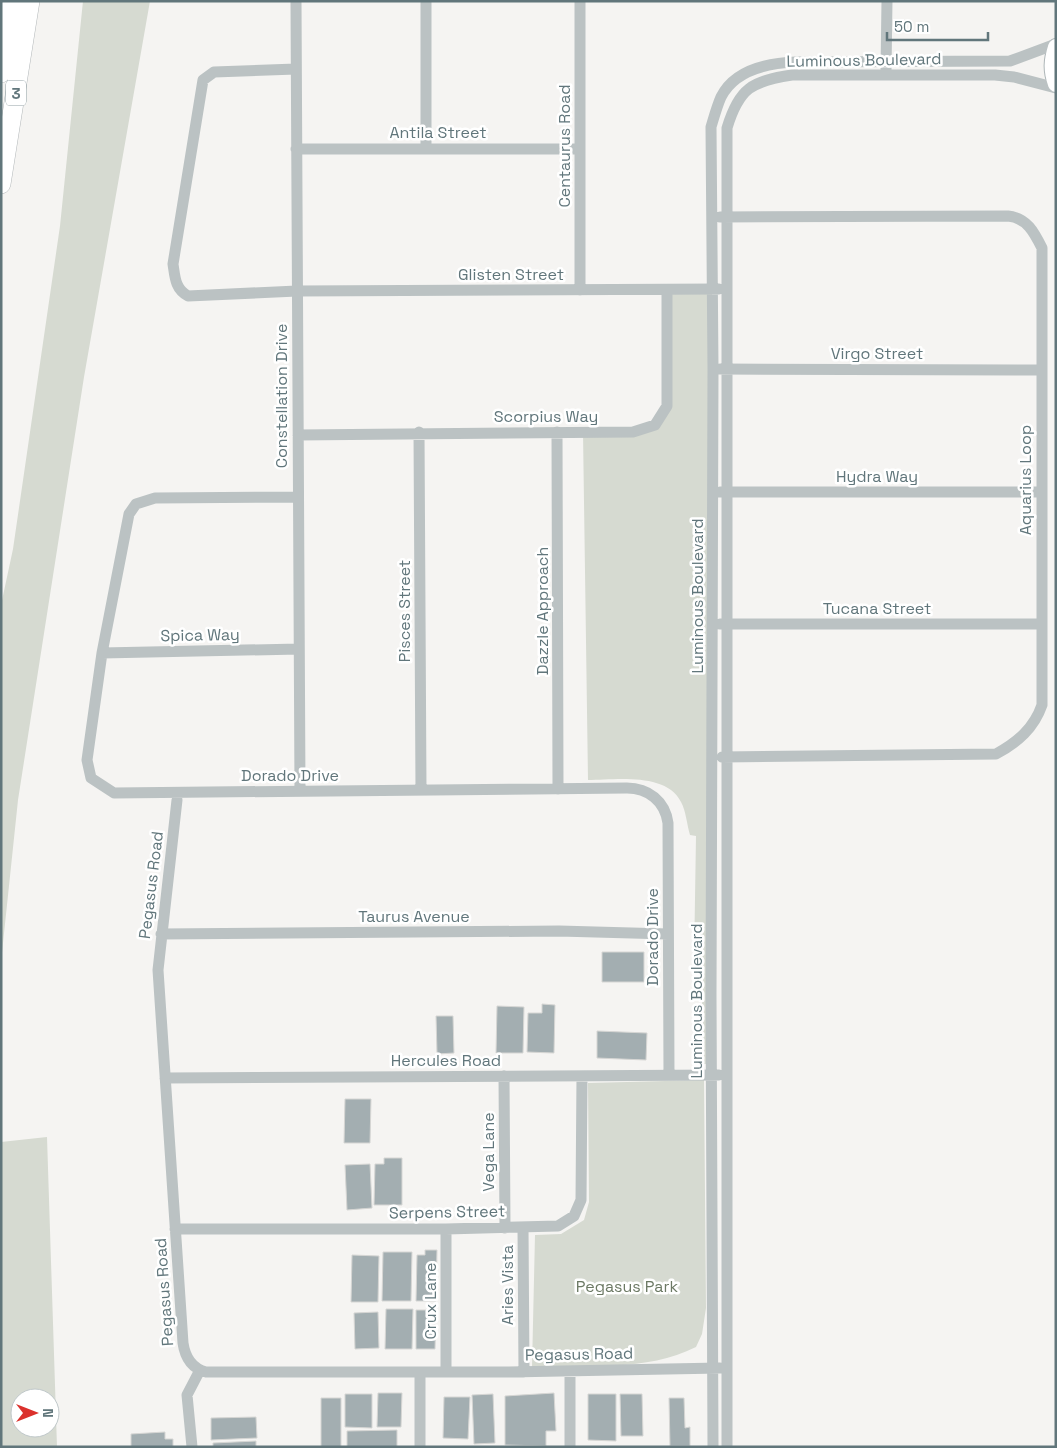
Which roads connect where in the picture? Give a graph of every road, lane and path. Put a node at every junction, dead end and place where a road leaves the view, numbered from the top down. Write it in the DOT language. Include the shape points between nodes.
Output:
graph roads {
  1 [pos="12,1"];
  2 [pos="30,1"];
  3 [pos="296,1"];
  4 [pos="426,1"];
  5 [pos="580,1"];
  6 [pos="887,1"];
  7 [pos="1056,46"];
  8 [pos="886,62"];
  9 [pos="296,69"];
  10 [pos="1,73"];
  11 [pos="886,76"];
  12 [pos="1056,84"];
  13 [pos="1056,88"];
  14 [pos="426,148"];
  15 [pos="296,149"];
  16 [pos="580,149"];
  17 [pos="1,184"];
  18 [pos="711,217"];
  19 [pos="727,217"];
  20 [pos="726,289"];
  21 [pos="580,290"];
  22 [pos="712,290"];
  23 [pos="297,291"];
  24 [pos="666,291"];
  25 [pos="714,369"];
  26 [pos="727,370"];
  27 [pos="1041,370"];
  28 [pos="419,432"];
  29 [pos="557,432"];
  30 [pos="298,435"];
  31 [pos="714,492"];
  32 [pos="728,492"];
  33 [pos="1041,492"];
  34 [pos="298,497"];
  35 [pos="714,624"];
  36 [pos="1041,624"];
  37 [pos="727,625"];
  38 [pos="299,649"];
  39 [pos="102,653"];
  40 [pos="713,757"];
  41 [pos="728,758"];
  42 [pos="558,789"];
  43 [pos="421,790"];
  44 [pos="300,791"];
  45 [pos="177,800"];
  46 [pos="161,934"];
  47 [pos="668,934"];
  48 [pos="669,1075"];
  49 [pos="712,1075"];
  50 [pos="726,1075"];
  51 [pos="504,1076"];
  52 [pos="582,1076"];
  53 [pos="165,1078"];
  54 [pos="523,1227"];
  55 [pos="505,1228"];
  56 [pos="446,1229"];
  57 [pos="175,1230"];
  58 [pos="713,1368"];
  59 [pos="727,1368"];
  60 [pos="200,1370"];
  61 [pos="570,1371"];
  62 [pos="420,1372"];
  63 [pos="446,1372"];
  64 [pos="524,1372"];
  65 [pos="192,1447"];
  66 [pos="420,1447"];
  67 [pos="570,1447"];
  68 [pos="713,1447"];
  69 [pos="727,1447"];
  1 -- 10 [label="highway, 3"];
  2 -- 17 [label="highway, 3"];
  3 -- 9 [label="street, Constellation Drive"];
  4 -- 14 [label="street"];
  5 -- 16 [label="street, Centaurus Road"];
  6 -- 8 [label="street"];
  7 -- 8 [label="street, Luminous Boulevard" via="1010,61"];
  7 -- 12 [label="main road" via="1052,74"];
  8 -- 11 [label="street"];
  8 -- 18 [label="street, Luminous Boulevard" via="779,63 751,69 736,79 721,96 711,127"];
  9 -- 15 [label="street, Constellation Drive"];
  9 -- 23 [label="street, Glisten Street" via="214,72 203,80 173,264 176,284 188,296"];
  11 -- 13 [label="street, Luminous Boulevard" via="995,75"];
  11 -- 19 [label="street, Luminous Boulevard" via="792,75 770,78 744,92 734,106 727,128"];
  14 -- 15 [label="street, Antila Street"];
  14 -- 16 [label="street, Antila Street"];
  15 -- 23 [label="street, Constellation Drive"];
  16 -- 21 [label="street, Centaurus Road"];
  18 -- 19 [label="street, Aquarius Loop"];
  18 -- 22 [label="street, Luminous Boulevard"];
  19 -- 20 [label="street, Luminous Boulevard"];
  19 -- 27 [label="street, Aquarius Loop" via="1017,217 1035,233 1042,248"];
  20 -- 22 [label="street, Glisten Street"];
  20 -- 26 [label="street, Luminous Boulevard"];
  21 -- 23 [label="street, Glisten Street"];
  21 -- 24 [label="street, Glisten Street"];
  22 -- 24 [label="street, Glisten Street"];
  22 -- 25 [label="street, Luminous Boulevard"];
  23 -- 30 [label="street, Constellation Drive"];
  24 -- 29 [label="street, Scorpius Way" via="668,406 655,425 633,432"];
  25 -- 26 [label="street, Virgo Street"];
  25 -- 31 [label="street, Luminous Boulevard"];
  26 -- 27 [label="street, Virgo Street"];
  26 -- 32 [label="street, Luminous Boulevard"];
  27 -- 33 [label="street, Aquarius Loop"];
  28 -- 29 [label="street, Scorpius Way"];
  28 -- 30 [label="street, Scorpius Way"];
  28 -- 43 [label="street, Pisces Street"];
  29 -- 42 [label="street, Dazzle Approach"];
  30 -- 34 [label="street, Constellation Drive"];
  31 -- 32 [label="street, Hydra Way"];
  31 -- 35 [label="street, Luminous Boulevard"];
  32 -- 33 [label="street, Hydra Way"];
  32 -- 37 [label="street, Luminous Boulevard"];
  33 -- 36 [label="street, Aquarius Loop"];
  34 -- 38 [label="street, Constellation Drive"];
  34 -- 39 [label="street, Dorado Drive" via="155,498 136,504 129,514"];
  35 -- 37 [label="street, Tucana Street"];
  35 -- 40 [label="street, Luminous Boulevard"];
  36 -- 37 [label="street, Tucana Street"];
  36 -- 41 [label="street, Aquarius Loop" via="1042,705 1036,721 1015,744 996,754"];
  37 -- 41 [label="street, Luminous Boulevard"];
  38 -- 39 [label="street, Spica Way"];
  38 -- 44 [label="street, Constellation Drive"];
  39 -- 44 [label="street, Dorado Drive" via="87,760 91,778 103,788 114,793"];
  40 -- 41 [label="street, Aquarius Loop"];
  40 -- 49 [label="street, Luminous Boulevard"];
  41 -- 50 [label="street, Luminous Boulevard"];
  42 -- 43 [label="street, Dorado Drive"];
  42 -- 47 [label="street, Dorado Drive" via="634,788 648,792 659,801 668,823"];
  43 -- 44 [label="street, Dorado Drive"];
  45 -- 46 [label="street, Pegasus Road"];
  46 -- 47 [label="street, Taurus Avenue" via="559,931"];
  46 -- 53 [label="street, Pegasus Road" via="158,970"];
  47 -- 48 [label="street, Dorado Drive"];
  48 -- 49 [label="street, Hercules Road"];
  48 -- 52 [label="street, Hercules Road"];
  49 -- 50 [label="street, Hercules Road"];
  49 -- 58 [label="street, Luminous Boulevard"];
  50 -- 59 [label="street, Luminous Boulevard"];
  51 -- 52 [label="street, Hercules Road"];
  51 -- 53 [label="street, Hercules Road"];
  51 -- 55 [label="street, Vega Lane"];
  52 -- 54 [label="street, Serpens Street" via="580,1206 574,1216 558,1226"];
  53 -- 57 [label="street, Pegasus Road"];
  54 -- 55 [label="street, Serpens Street"];
  54 -- 64 [label="street, Aries Vista"];
  55 -- 56 [label="street, Serpens Street"];
  56 -- 57 [label="street, Serpens Street"];
  56 -- 63 [label="street, Crux Lane"];
  57 -- 60 [label="street, Pegasus Road" via="184,1348 190,1362"];
  58 -- 59 [label="street, Pegasus Road"];
  58 -- 61 [label="street, Pegasus Road"];
  58 -- 68 [label="street, Luminous Boulevard"];
  59 -- 69 [label="street, Luminous Boulevard"];
  60 -- 62 [label="street, Pegasus Road"];
  60 -- 65 [label="street" via="186,1395"];
  61 -- 64 [label="street, Pegasus Road"];
  61 -- 67 [label="street"];
  62 -- 63 [label="street, Pegasus Road"];
  62 -- 66 [label="street"];
  63 -- 64 [label="street, Pegasus Road"];
}
